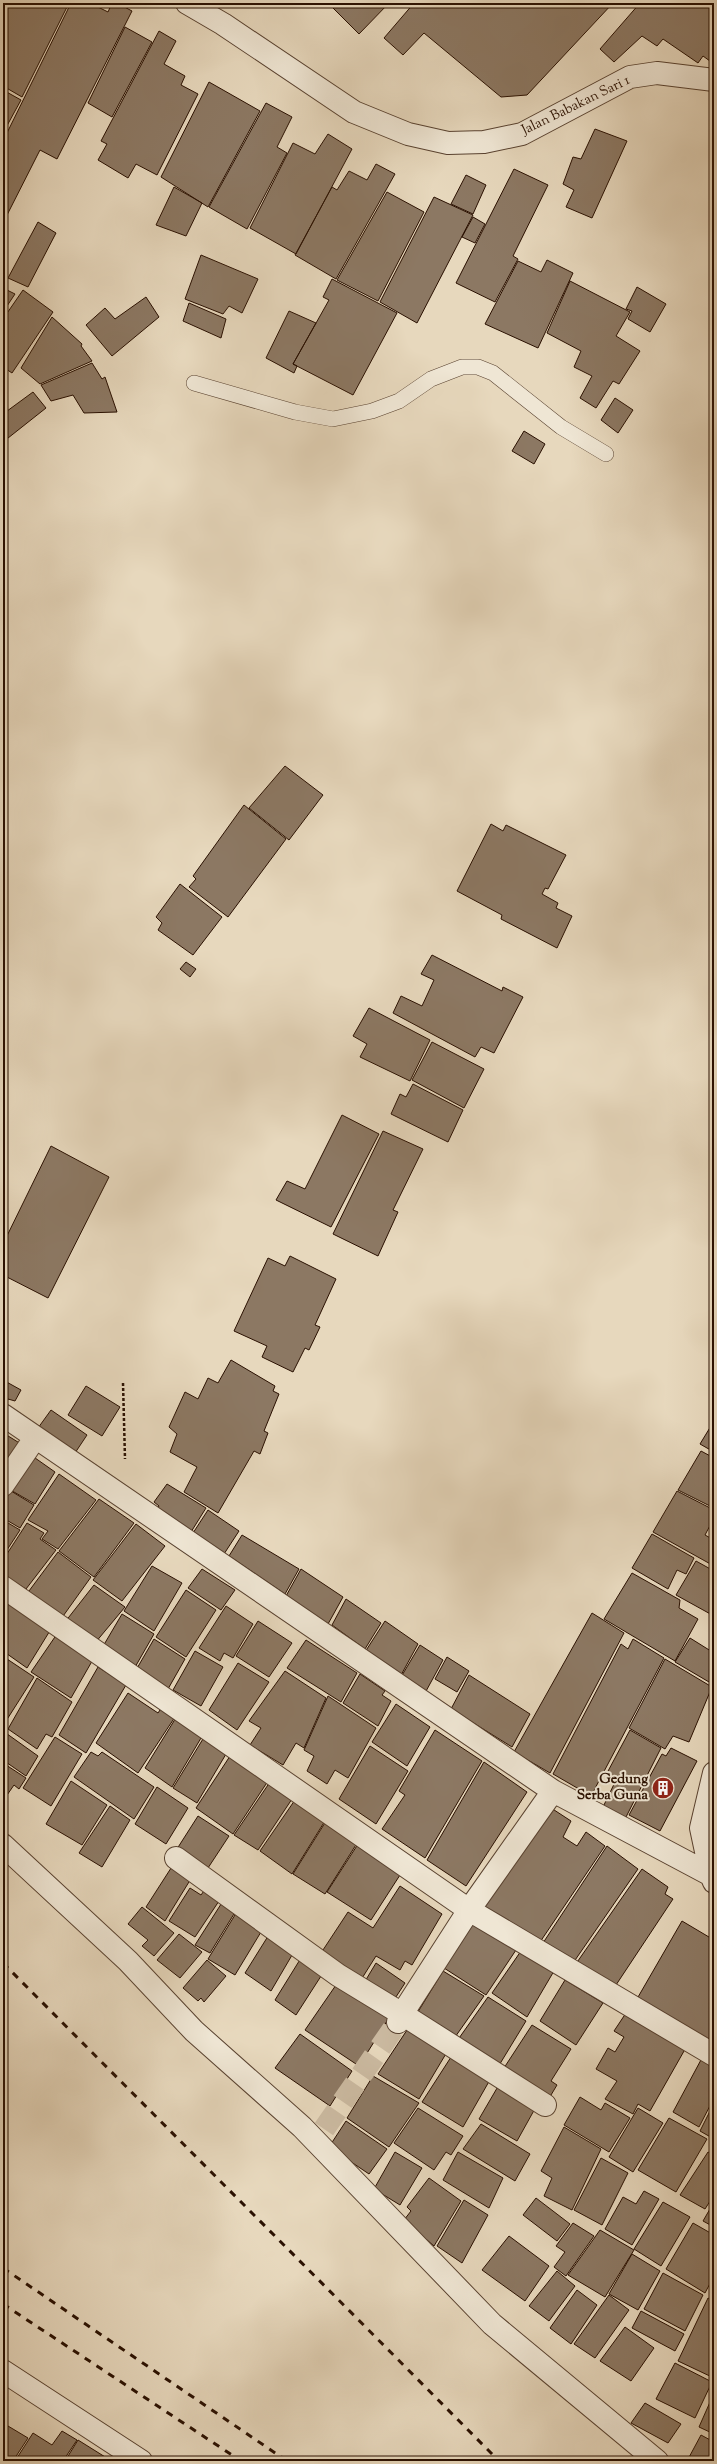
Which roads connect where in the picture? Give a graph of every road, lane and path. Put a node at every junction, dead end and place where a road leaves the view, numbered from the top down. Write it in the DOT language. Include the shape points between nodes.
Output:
graph roads {
  1 [pos="189,4"];
  2 [pos="714,80"];
  3 [pos="194,382"];
  4 [pos="606,454"];
  5 [pos="124,1383"];
  6 [pos="3,1415"];
  7 [pos="36,1438"];
  8 [pos="3,1485"];
  9 [pos="126,1499"];
  10 [pos="3,1587"];
  11 [pos="714,1772"];
  12 [pos="553,1790"];
  13 [pos="3,1845"];
  14 [pos="176,1858"];
  15 [pos="712,1878"];
  16 [pos="469,1910"];
  17 [pos="400,2018"];
  18 [pos="714,2055"];
  19 [pos="545,2105"];
  20 [pos="3,2371"];
  21 [pos="141,2461"];
  22 [pos="657,2461"];
  1 -- 2 [label="street, Jalan Babakan Sari 1" via="354,112 408,134 448,143 484,142 522,134 630,78 658,73"];
  3 -- 4 [label="lane" via="295,412 333,419 392,404 431,379 462,367 478,367 493,373 561,427"];
  5 -- 9 [label="path"];
  6 -- 7 [label="street"];
  7 -- 8 [label="street"];
  7 -- 9 [label="street"];
  9 -- 12 [label="street"];
  10 -- 16 [label="street"];
  11 -- 15 [label="street" via="701,1828"];
  12 -- 15 [label="street"];
  12 -- 16 [label="street"];
  13 -- 22 [label="street" via="128,1961 194,2031 319,2134 492,2324"];
  14 -- 17 [label="street"];
  16 -- 17 [label="street"];
  16 -- 18 [label="street"];
  17 -- 19 [label="street"];
  20 -- 21 [label="street"];
}
